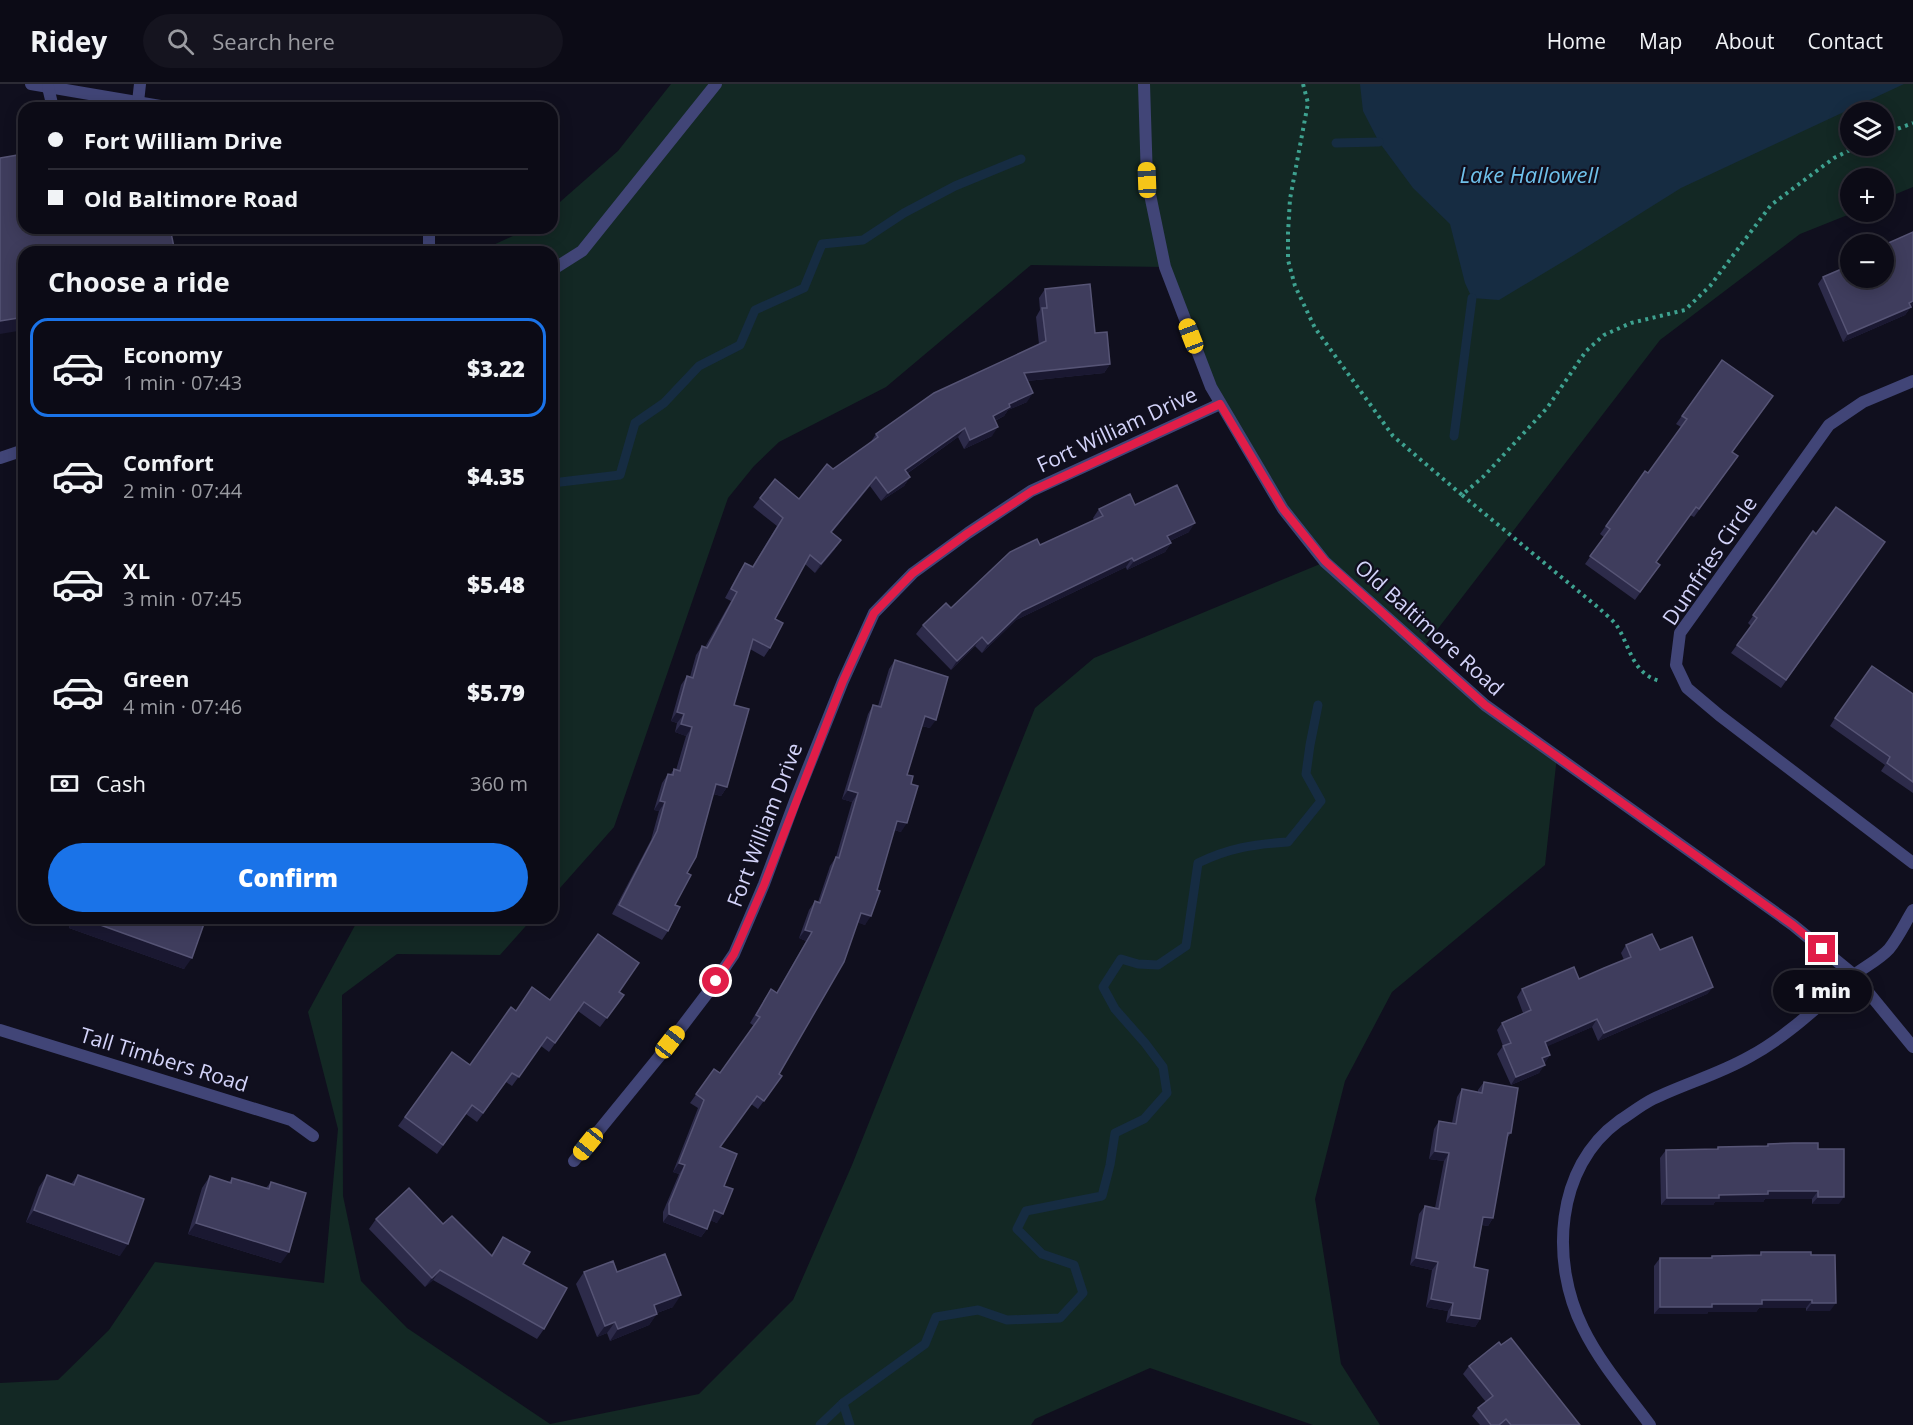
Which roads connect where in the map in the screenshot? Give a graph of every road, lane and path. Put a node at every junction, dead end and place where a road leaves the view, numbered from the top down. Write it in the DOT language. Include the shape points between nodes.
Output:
graph roads {
  1 [pos="31,84"];
  2 [pos="140,84"];
  3 [pos="716,84"];
  4 [pos="1144,84"];
  5 [pos="1303,84"];
  6 [pos="48,87"];
  7 [pos="52,102"];
  8 [pos="138,102"];
  9 [pos="1913,123"];
  10 [pos="1894,131"];
  11 [pos="1840,155"];
  12 [pos="558,266"];
  13 [pos="1913,381"];
  14 [pos="1220,404"];
  15 [pos="18,452"];
  16 [pos="0,458"];
  17 [pos="1462,495"];
  18 [pos="1687,688"];
  19 [pos="1913,863"];
  20 [pos="1913,910"];
  21 [pos="1854,975"];
  22 [pos="0,1030"];
  23 [pos="1913,1047"];
  24 [pos="313,1136"];
  25 [pos="574,1161"];
  26 [pos="1650,1425"];
  1 -- 6 [label="street"];
  2 -- 8 [label="street"];
  3 -- 12 [label="street" via="582,251"];
  4 -- 14 [label="street, Old Baltimore Road" via="1147,180 1165,267"];
  5 -- 17 [label="path" via="1308,103 1290,199 1288,233 1288,260 1295,286 1315,328 1393,436"];
  6 -- 7 [label="street"];
  6 -- 8 [label="street"];
  9 -- 10 [label="path"];
  11 -- 17 [label="path" via="1771,206 1710,286 1685,310 1631,323 1604,335 1586,351 1547,408"];
  13 -- 18 [label="street, Dumfries Circle" via="1863,402 1829,425 1680,633 1676,665"];
  14 -- 21 [label="street, Old Baltimore Road" via="1283,509 1325,561 1348,582 1485,705 1793,925"];
  14 -- 25 [label="street, Fort William Drive" via="1032,491 913,573 874,613 734,954 665,1049"];
  15 -- 16 [label="street"];
  17 -- 18 [label="path" via="1600,609 1617,626 1629,655 1649,678"];
  18 -- 19 [label="street, Dumfries Circle"];
  20 -- 21 [label="street" via="1888,950"];
  21 -- 23 [label="street, Old Baltimore Road"];
  21 -- 26 [label="street" via="1782,1038 1748,1058 1652,1100 1616,1123 1593,1144 1575,1174 1564,1224 1566,1275 1572,1301 1603,1361"];
  22 -- 24 [label="street, Tall Timbers Road" via="291,1120"];
}
